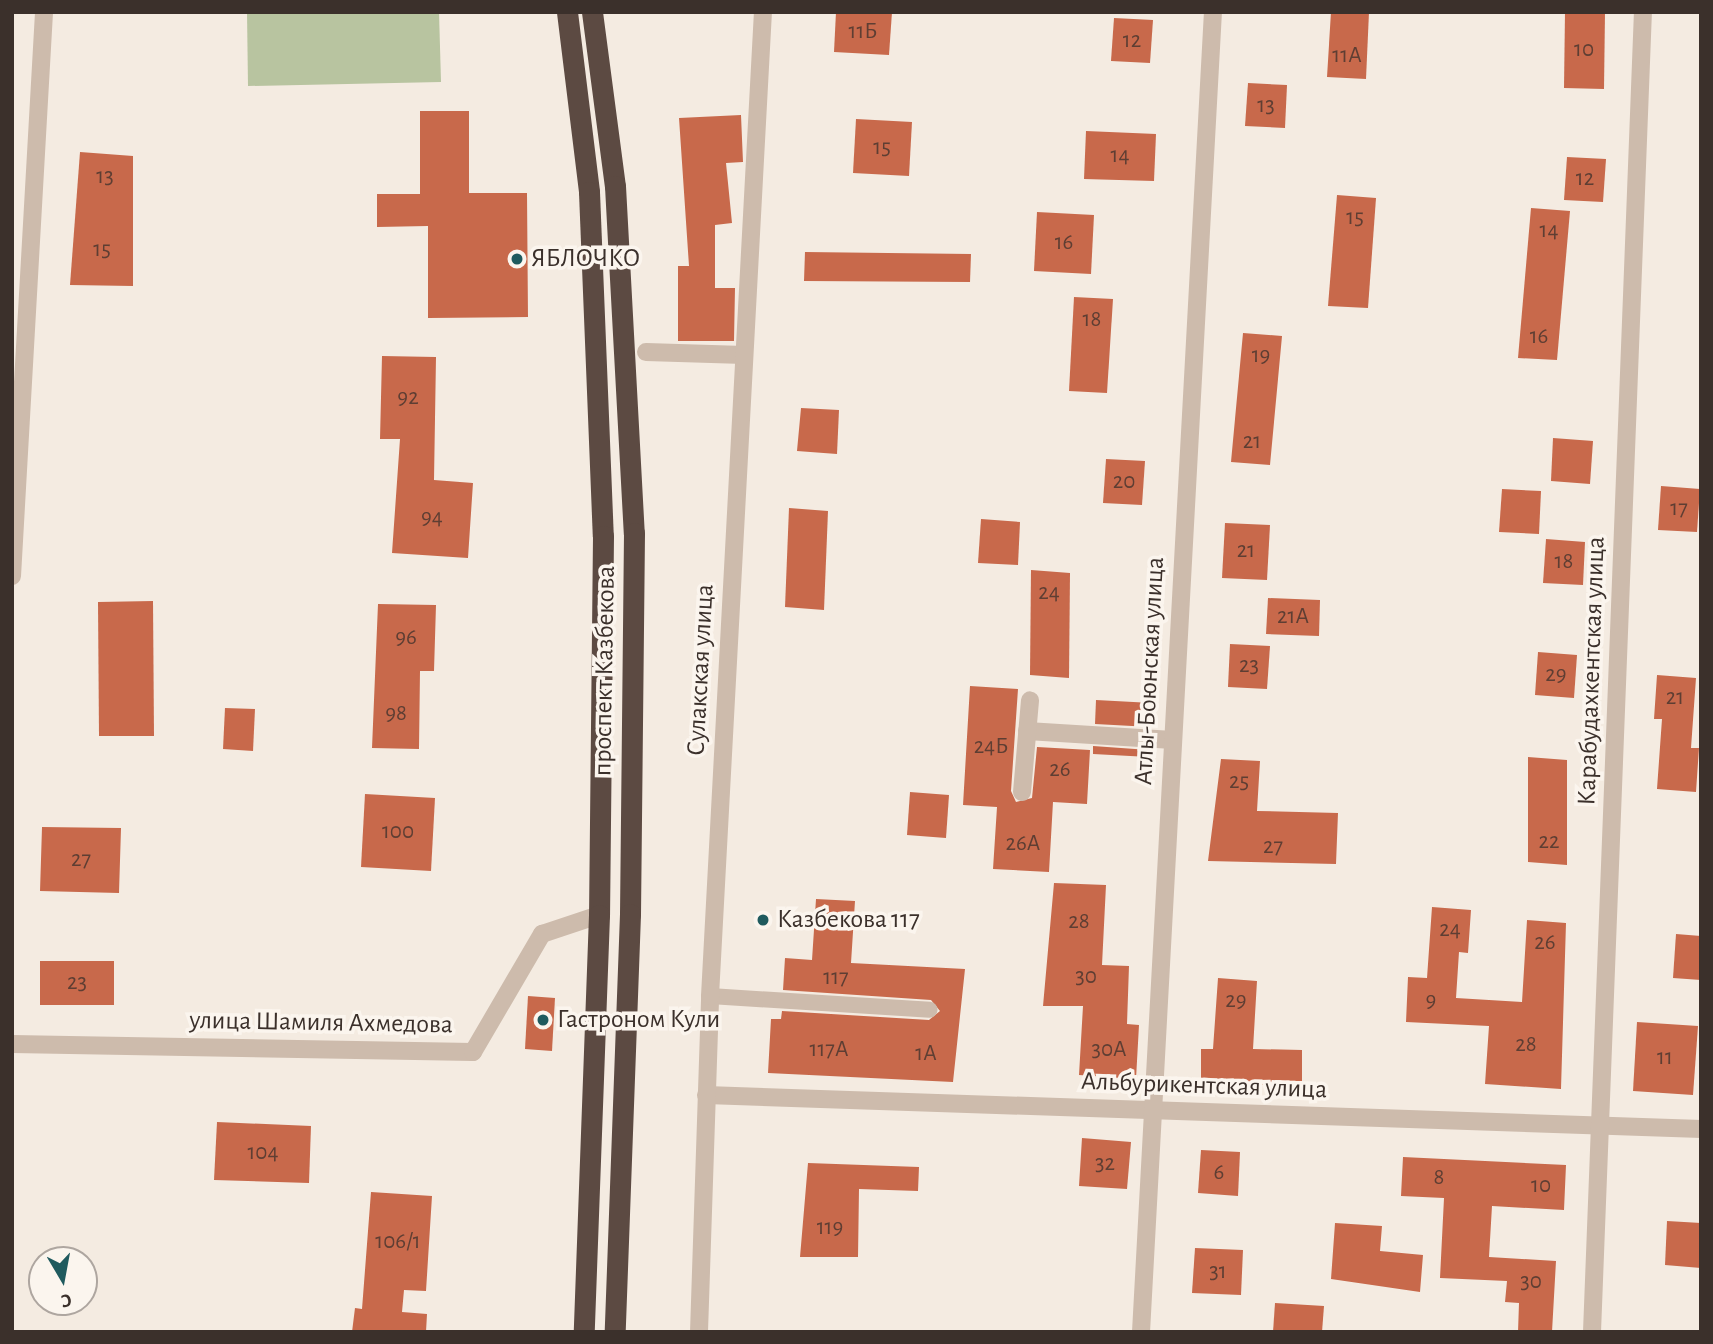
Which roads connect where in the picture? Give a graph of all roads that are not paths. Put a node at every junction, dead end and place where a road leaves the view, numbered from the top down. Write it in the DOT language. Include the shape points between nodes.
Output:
graph roads {
  1 [pos="44,12"];
  2 [pos="567,12"];
  3 [pos="592,12"];
  4 [pos="763,12"];
  5 [pos="1213,12"];
  6 [pos="1643,12"];
  7 [pos="646,352"];
  8 [pos="744,355"];
  9 [pos="12,576"];
  10 [pos="1030,700"];
  11 [pos="1027,731"];
  12 [pos="1173,740"];
  13 [pos="1023,792"];
  14 [pos="599,915"];
  15 [pos="710,996"];
  16 [pos="930,1010"];
  17 [pos="12,1044"];
  18 [pos="706,1095"];
  19 [pos="1152,1110"];
  20 [pos="1601,1125"];
  21 [pos="1701,1129"];
  22 [pos="584,1332"];
  23 [pos="615,1332"];
  24 [pos="699,1332"];
  25 [pos="1141,1332"];
  26 [pos="1592,1332"];
  1 -- 9 [label="street"];
  2 -- 14 [label="highway, проспект Казбекова" via="589,192 603,536"];
  3 -- 23 [label="highway, проспект Казбекова" via="615,187 634,533 630,914"];
  4 -- 8 [label="street, Сулакская улица"];
  5 -- 12 [label="street, Атлы-Боюнская улица"];
  6 -- 20 [label="street, Карабудахкентская улица"];
  7 -- 8 [label="street"];
  8 -- 15 [label="street, Сулакская улица"];
  10 -- 11 [label="street"];
  11 -- 12 [label="street"];
  11 -- 13 [label="street"];
  12 -- 19 [label="street, Атлы-Боюнская улица"];
  14 -- 17 [label="street, улица Шамиля Ахмедова" via="542,934 473,1052"];
  14 -- 22 [label="highway, проспект Казбекова"];
  15 -- 16 [label="lane"];
  15 -- 18 [label="street, Сулакская улица"];
  18 -- 19 [label="street, Альбурикентская улица"];
  18 -- 24 [label="street, Сулакская улица"];
  19 -- 20 [label="street, Альбурикентская улица"];
  19 -- 25 [label="street, Атлы-Боюнская улица"];
  20 -- 21 [label="street, Альбурикентская улица"];
  20 -- 26 [label="street, Карабудахкентская улица"];
}
